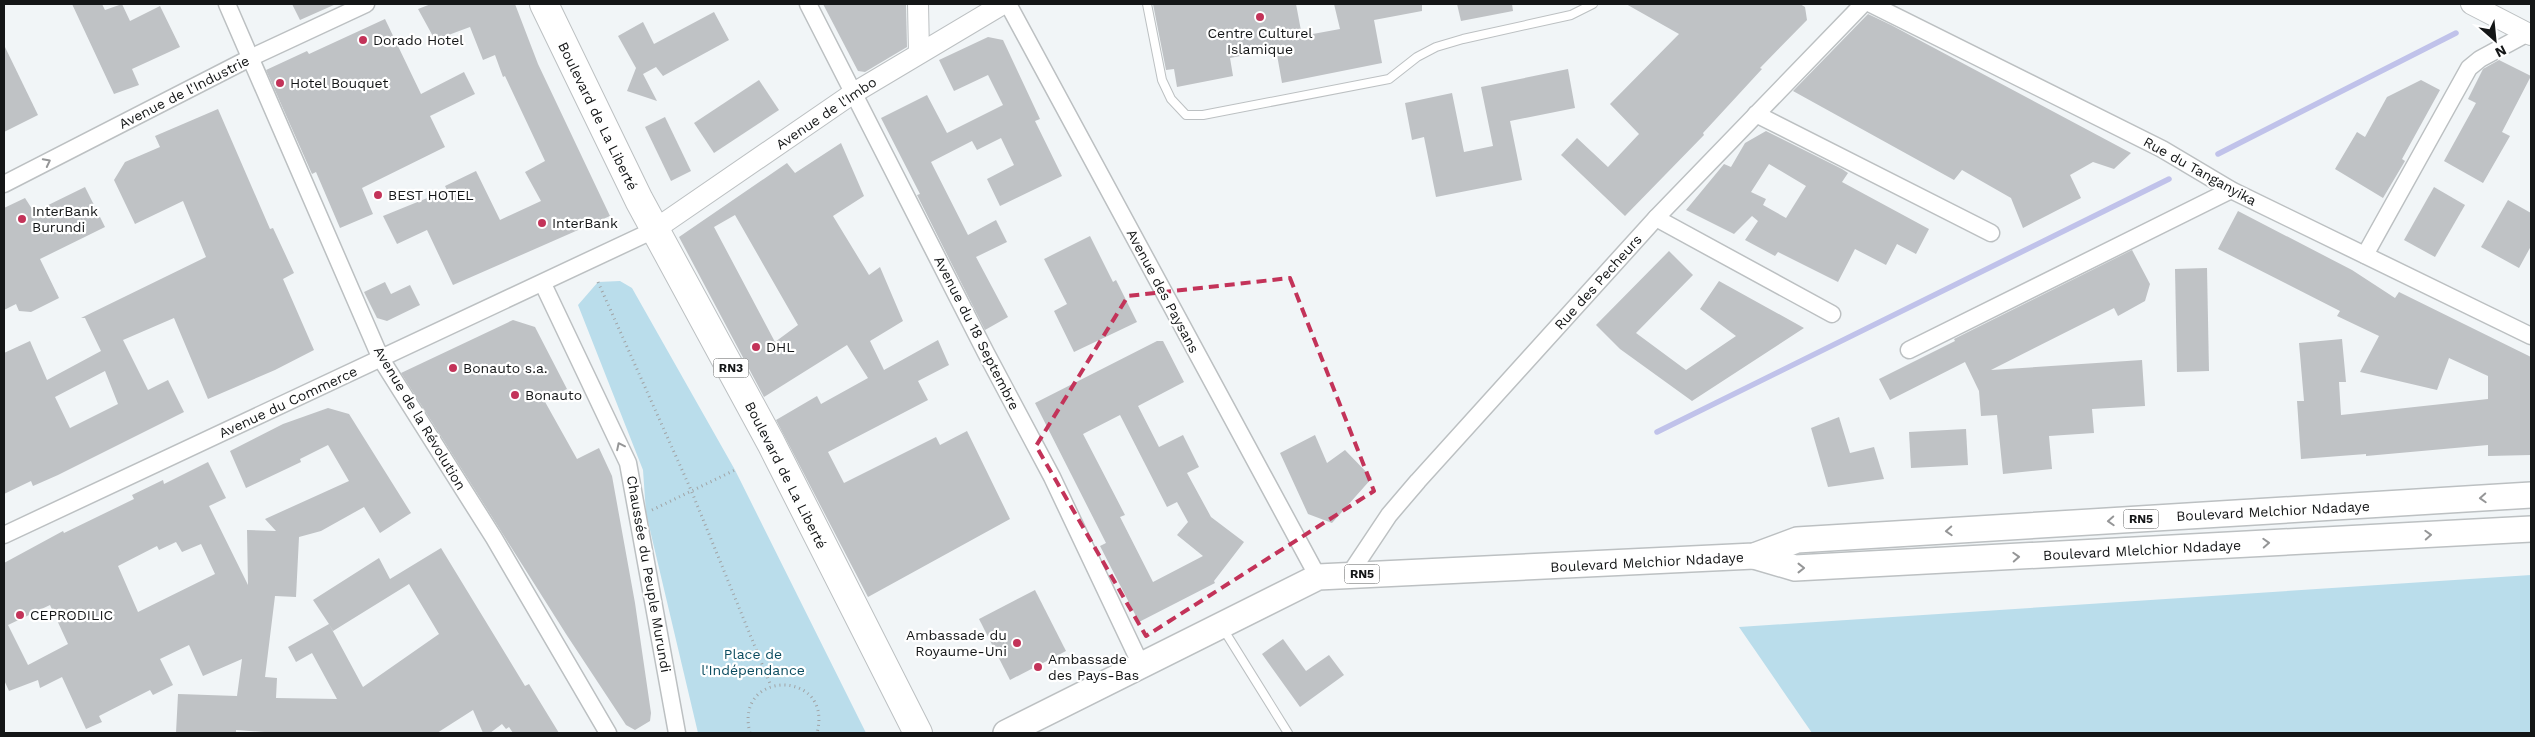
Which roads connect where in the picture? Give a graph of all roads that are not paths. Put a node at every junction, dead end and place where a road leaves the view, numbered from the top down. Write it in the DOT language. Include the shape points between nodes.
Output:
graph roads {
  1 [pos="227,4"];
  2 [pos="366,4"];
  3 [pos="544,4"];
  4 [pos="808,4"];
  5 [pos="918,4"];
  6 [pos="1003,4"];
  7 [pos="1008,4"];
  8 [pos="1147,4"];
  9 [pos="1593,4"];
  10 [pos="1863,4"];
  11 [pos="1871,4"];
  12 [pos="2471,4"];
  13 [pos="2530,34"];
  14 [pos="919,53"];
  15 [pos="250,58"];
  16 [pos="852,94"];
  17 [pos="1756,114"];
  18 [pos="4,184"];
  19 [pos="2231,190"];
  20 [pos="1656,218"];
  21 [pos="654,230"];
  22 [pos="1991,233"];
  23 [pos="2365,255"];
  24 [pos="543,284"];
  25 [pos="1832,314"];
  26 [pos="2531,336"];
  27 [pos="1910,350"];
  28 [pos="381,359"];
  29 [pos="2531,495"];
  30 [pos="2531,529"];
  31 [pos="4,535"];
  32 [pos="1754,556"];
  33 [pos="1349,575"];
  34 [pos="1318,577"];
  35 [pos="1221,626"];
  36 [pos="1141,665"];
  37 [pos="608,733"];
  38 [pos="677,733"];
  39 [pos="918,733"];
  40 [pos="1006,733"];
  41 [pos="1288,733"];
  1 -- 15 [label="street, Avenue de la Révolution"];
  2 -- 15 [label="street, Avenue de l'Industrie"];
  3 -- 21 [label="highway, Boulevard de La Liberté / RN3"];
  4 -- 16 [label="street, Avenue du 18 Septembre"];
  5 -- 14 [label="street"];
  6 -- 14 [label="street, Avenue de l'Imbo"];
  7 -- 34 [label="street, Avenue des Paysans"];
  8 -- 9 [label="lane" via="1162,80 1171,99 1186,115 1202,115 1388,79 1417,57 1436,48 1463,39 1571,16"];
  10 -- 17 [label="street, Rue des Pecheurs"];
  11 -- 19 [label="street, Rue du Tanganyika" via="2177,158"];
  12 -- 13 [label="street"];
  13 -- 23 [label="street" via="2480,59 2469,68"];
  14 -- 16 [label="street, Avenue de l'Imbo"];
  18 -- 15 [label="street, Avenue de l'Industrie, one-way"];
  15 -- 28 [label="street, Avenue de la Révolution"];
  16 -- 21 [label="street, Avenue de l'Imbo"];
  16 -- 36 [label="street, Avenue du 18 Septembre" via="1052,477"];
  17 -- 20 [label="street, Rue des Pecheurs"];
  17 -- 22 [label="street"];
  19 -- 23 [label="street, Rue du Tanganyika"];
  19 -- 27 [label="street"];
  20 -- 25 [label="street"];
  20 -- 33 [label="street, Rue des Pecheurs" via="1418,481 1389,515"];
  21 -- 24 [label="street, Avenue du Commerce"];
  21 -- 39 [label="highway, Boulevard de La Liberté / RN3" via="771,442"];
  23 -- 26 [label="street, Rue du Tanganyika"];
  24 -- 28 [label="street, Avenue du Commerce"];
  38 -- 24 [label="street, Chaussée du Peuple Murundi, one-way" via="628,463"];
  28 -- 31 [label="street, Avenue du Commerce"];
  28 -- 37 [label="street, Avenue de la Révolution" via="494,538"];
  29 -- 32 [label="main road, Boulevard Melchior Ndadaye / RN5, one-way" via="1797,540"];
  32 -- 30 [label="main road, Boulevard Mlelchior Ndadaye / RN5, one-way" via="1795,568"];
  32 -- 33 [label="main road, Boulevard Melchior Ndadaye / RN5"];
  33 -- 34 [label="main road, Boulevard Melchior Ndadaye / RN5"];
  34 -- 35 [label="main road, Boulevard Melchior Ndadaye / RN5"];
  35 -- 36 [label="main road, Boulevard Melchior Ndadaye / RN5"];
  35 -- 41 [label="lane"];
  36 -- 40 [label="main road, Boulevard Melchior Ndadaye / RN5"];
}
